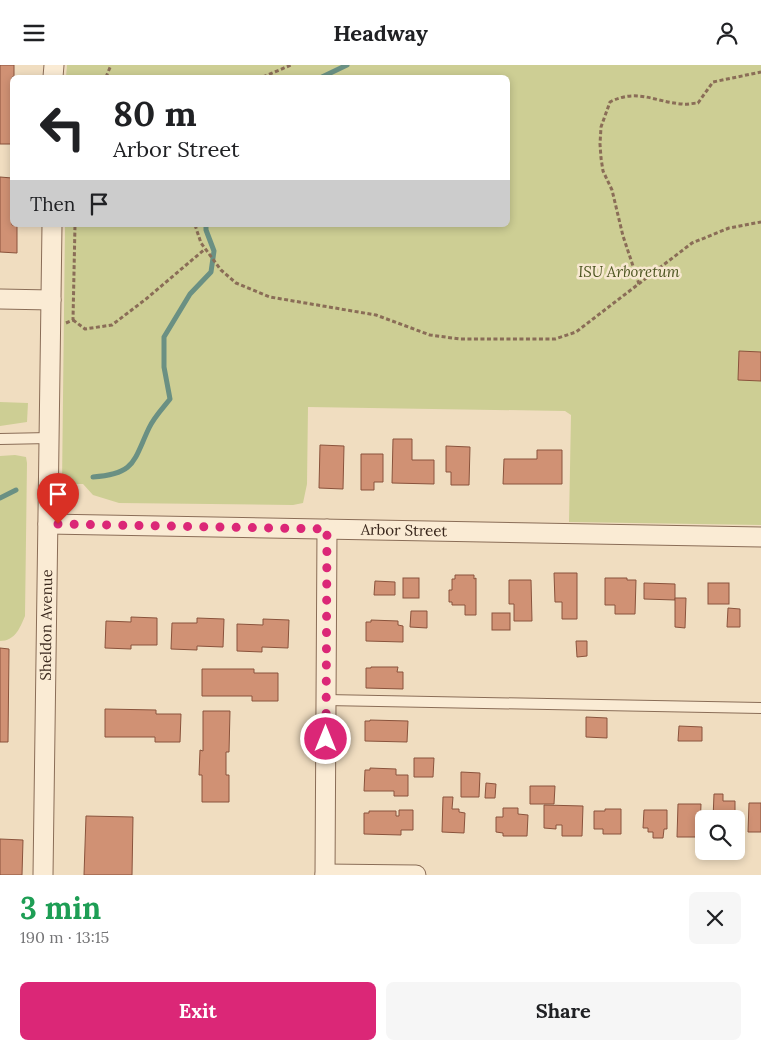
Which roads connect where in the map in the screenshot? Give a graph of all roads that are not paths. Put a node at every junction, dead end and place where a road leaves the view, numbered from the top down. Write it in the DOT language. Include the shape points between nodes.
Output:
graph roads {
  1 [pos="52,227"];
  2 [pos="0,299"];
  3 [pos="51,300"];
  4 [pos="49,438"];
  5 [pos="0,439"];
  6 [pos="48,523"];
  7 [pos="327,529"];
  8 [pos="761,537"];
  9 [pos="326,700"];
  10 [pos="761,708"];
  11 [pos="325,874"];
  12 [pos="43,875"];
  13 [pos="416,875"];
  1 -- 3 [label="street, Sheldon Avenue"];
  2 -- 3 [label="street"];
  3 -- 4 [label="street, Sheldon Avenue"];
  4 -- 5 [label="lane"];
  4 -- 6 [label="street, Sheldon Avenue"];
  6 -- 7 [label="street, Arbor Street"];
  6 -- 12 [label="street, Sheldon Avenue"];
  7 -- 8 [label="street, Arbor Street"];
  7 -- 9 [label="street"];
  9 -- 10 [label="lane"];
  9 -- 11 [label="street"];
  11 -- 13 [label="street"];
}
